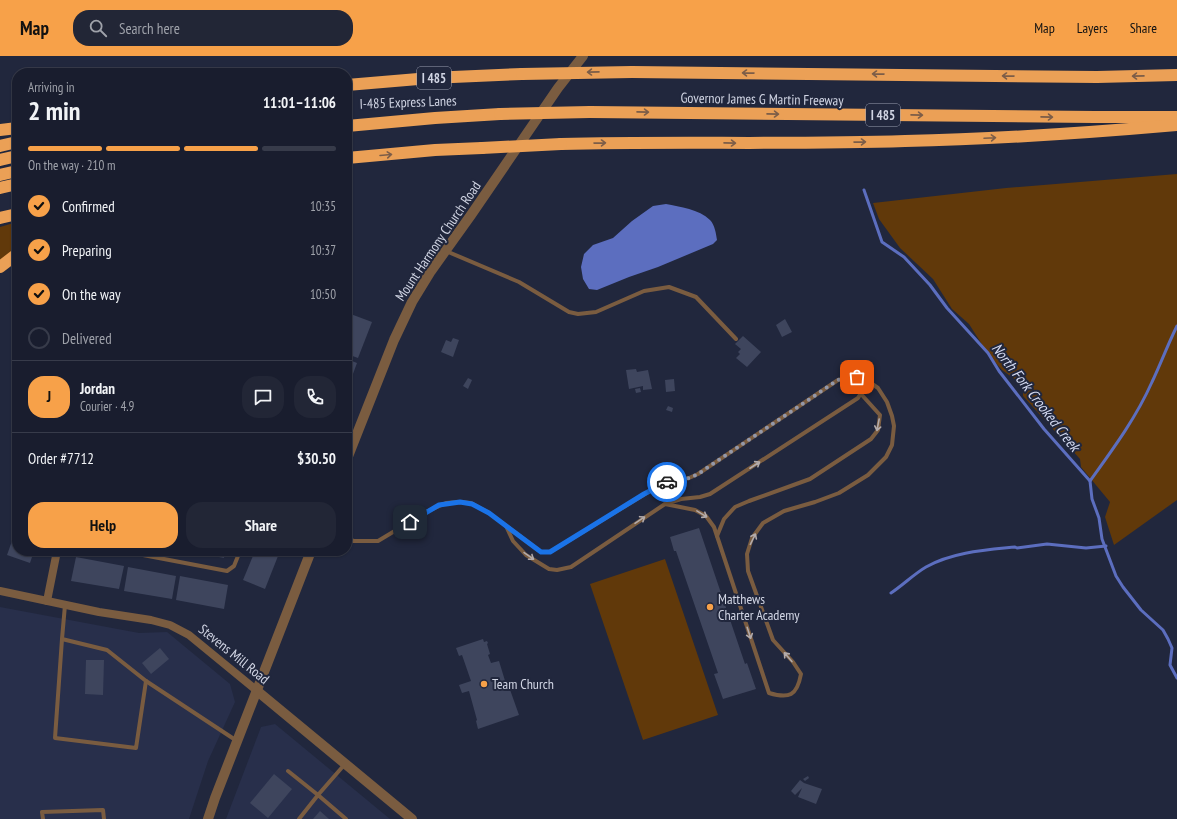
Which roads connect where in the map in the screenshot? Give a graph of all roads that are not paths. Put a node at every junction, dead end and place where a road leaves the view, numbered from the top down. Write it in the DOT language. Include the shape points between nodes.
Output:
graph roads {
  1 [pos="583,56"];
  2 [pos="1177,75"];
  3 [pos="479,76"];
  4 [pos="352,85"];
  5 [pos="352,90"];
  6 [pos="470,116"];
  7 [pos="1177,117"];
  8 [pos="352,119"];
  9 [pos="1177,125"];
  10 [pos="352,126"];
  11 [pos="12,129"];
  12 [pos="0,130"];
  13 [pos="12,143"];
  14 [pos="0,146"];
  15 [pos="12,157"];
  16 [pos="352,158"];
  17 [pos="0,160"];
  18 [pos="12,172"];
  19 [pos="0,176"];
  20 [pos="12,185"];
  21 [pos="0,188"];
  22 [pos="12,215"];
  23 [pos="0,218"];
  24 [pos="446,251"];
  25 [pos="12,258"];
  26 [pos="0,267"];
  27 [pos="736,339"];
  28 [pos="868,381"];
  29 [pos="861,394"];
  30 [pos="352,446"];
  31 [pos="664,504"];
  32 [pos="506,526"];
  33 [pos="717,536"];
  34 [pos="352,540"];
  35 [pos="57,556"];
  36 [pos="148,556"];
  37 [pos="238,556"];
  38 [pos="309,556"];
  39 [pos="0,591"];
  40 [pos="47,601"];
  41 [pos="65,605"];
  42 [pos="62,639"];
  43 [pos="146,681"];
  44 [pos="256,690"];
  45 [pos="237,741"];
  46 [pos="345,764"];
  47 [pos="288,771"];
  48 [pos="318,795"];
  49 [pos="43,819"];
  50 [pos="104,819"];
  51 [pos="208,819"];
  52 [pos="299,819"];
  53 [pos="346,819"];
  54 [pos="412,819"];
  1 -- 24 [label="street, Mount Harmony Church Road" via="558,88"];
  2 -- 3 [label="highway, Governor James G Martin Freeway / I 485, one-way, bridge" via="1097,77 632,72"];
  3 -- 4 [label="highway, Governor James G Martin Freeway / I 485"];
  3 -- 5 [label="highway, I-485 Express Lanes / I 485"];
  6 -- 7 [label="highway, Governor James G Martin Freeway / I 485, one-way, bridge" via="590,112"];
  6 -- 8 [label="highway, I-485 Express Lanes / I 485"];
  6 -- 10 [label="highway, Governor James G Martin Freeway / I 485"];
  16 -- 9 [label="highway, one-way, bridge" via="435,150 561,144 904,141 1053,135"];
  11 -- 12 [label="highway"];
  13 -- 14 [label="highway"];
  15 -- 17 [label="highway"];
  18 -- 19 [label="highway"];
  20 -- 21 [label="highway"];
  22 -- 23 [label="highway"];
  24 -- 27 [label="lane" via="519,282 569,312 578,314 596,312 644,291 669,287 696,297"];
  24 -- 30 [label="street, Mount Harmony Church Road" via="403,319"];
  25 -- 26 [label="highway"];
  28 -- 29 [label="lane"];
  28 -- 32 [label="lane" via="857,377 838,380 698,474 663,483 550,552 541,552"];
  33 -- 28 [label="lane, one-way" via="769,693 790,695 796,692 801,674 773,640 748,571 747,554 752,538 762,523 784,511 839,493 868,475 886,458 892,445 892,416 878,388"];
  31 -- 29 [label="lane, one-way" via="710,494"];
  29 -- 33 [label="lane, one-way" via="880,415 878,430 871,439 810,480 735,507 724,519"];
  32 -- 31 [label="lane, one-way" via="513,542 526,554 549,569 557,570 571,567"];
  31 -- 33 [label="lane, one-way" via="695,510 706,516"];
  32 -- 34 [label="lane" via="472,504 446,503 378,541"];
  35 -- 40 [label="street"];
  36 -- 37 [label="lane" via="228,571 234,566"];
  38 -- 44 [label="street"];
  39 -- 40 [label="street, Stevens Mill Road"];
  40 -- 41 [label="street, Stevens Mill Road"];
  41 -- 42 [label="lane"];
  41 -- 44 [label="street, Stevens Mill Road" via="162,622 179,628"];
  42 -- 43 [label="lane" via="107,650"];
  42 -- 43 [label="lane" via="54,738 136,748"];
  43 -- 45 [label="lane"];
  44 -- 45 [label="street"];
  44 -- 46 [label="street, Stevens Mill Road"];
  45 -- 51 [label="street"];
  46 -- 48 [label="lane"];
  46 -- 54 [label="street, Stevens Mill Road"];
  47 -- 48 [label="lane"];
  48 -- 52 [label="lane"];
  48 -- 53 [label="lane"];
  49 -- 50 [label="lane" via="42,812 103,810"];
}
